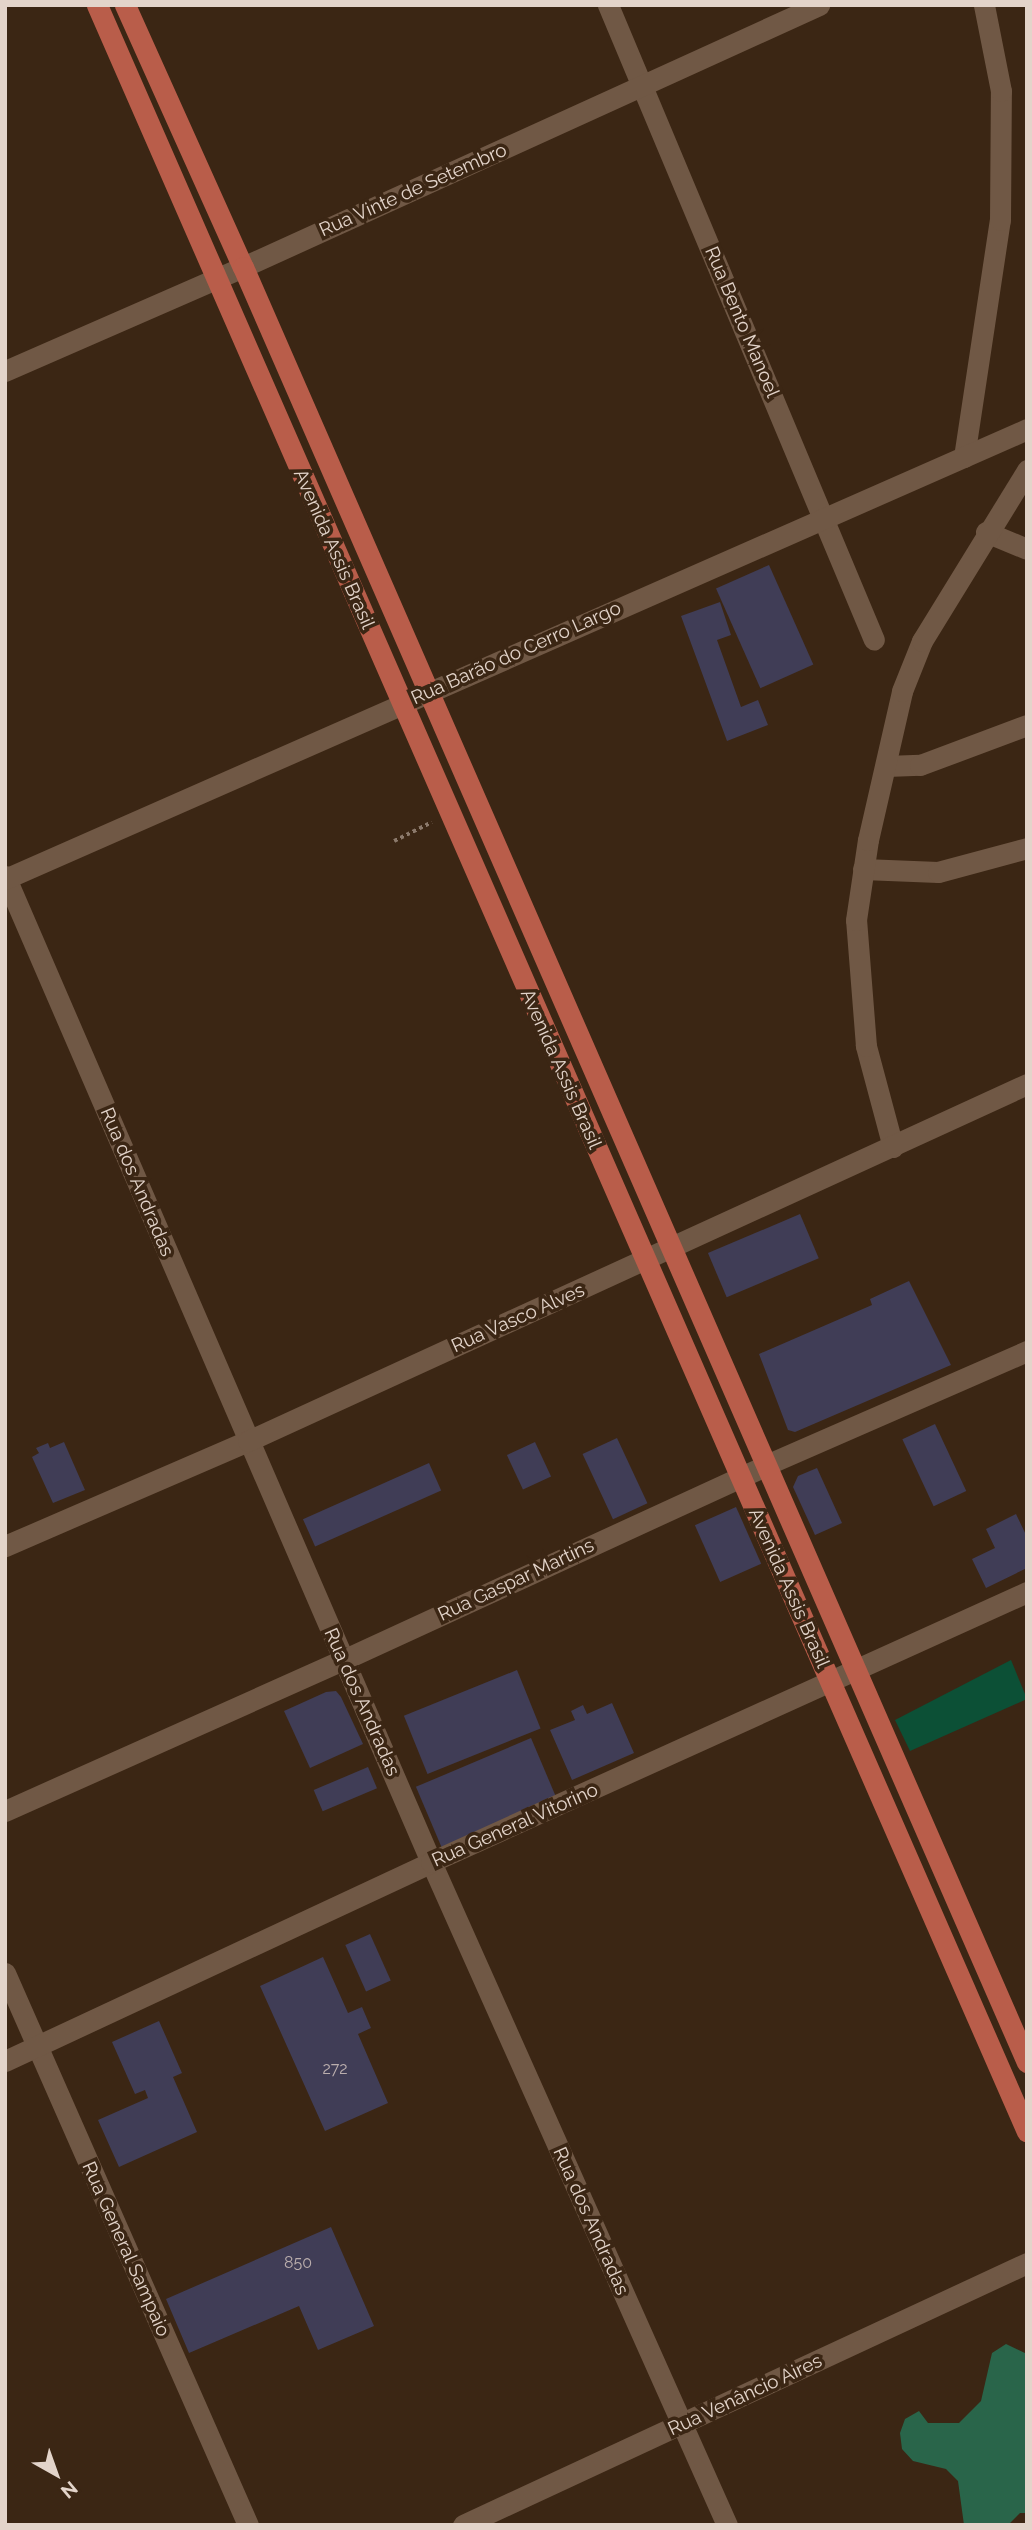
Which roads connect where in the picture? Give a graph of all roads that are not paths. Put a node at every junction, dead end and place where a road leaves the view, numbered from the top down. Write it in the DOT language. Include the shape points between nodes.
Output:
graph roads {
  1 [pos="97,5"];
  2 [pos="125,5"];
  3 [pos="608,5"];
  4 [pos="819,5"];
  5 [pos="984,5"];
  6 [pos="643,87"];
  7 [pos="243,267"];
  8 [pos="215,279"];
  9 [pos="5,371"];
  10 [pos="1027,429"];
  11 [pos="964,457"];
  12 [pos="1027,470"];
  13 [pos="825,518"];
  14 [pos="986,532"];
  15 [pos="1027,549"];
  16 [pos="874,640"];
  17 [pos="427,692"];
  18 [pos="401,704"];
  19 [pos="1027,725"];
  20 [pos="886,766"];
  21 [pos="1027,848"];
  22 [pos="863,869"];
  23 [pos="6,878"];
  24 [pos="529,924"];
  25 [pos="503,936"];
  26 [pos="1027,1084"];
  27 [pos="893,1147"];
  28 [pos="672,1248"];
  29 [pos="645,1260"];
  30 [pos="1027,1351"];
  31 [pos="729,1379"];
  32 [pos="702,1390"];
  33 [pos="248,1441"];
  34 [pos="766,1465"];
  35 [pos="740,1477"];
  36 [pos="5,1546"];
  37 [pos="1027,1592"];
  38 [pos="343,1660"];
  39 [pos="855,1672"];
  40 [pos="830,1683"];
  41 [pos="5,1811"];
  42 [pos="925,1830"];
  43 [pos="900,1841"];
  44 [pos="431,1862"];
  45 [pos="5,1973"];
  46 [pos="36,2047"];
  47 [pos="5,2061"];
  48 [pos="1027,2062"];
  49 [pos="1020,2096"];
  50 [pos="1027,2132"];
  51 [pos="1027,2263"];
  52 [pos="682,2425"];
  53 [pos="248,2525"];
  54 [pos="463,2525"];
  55 [pos="727,2525"];
  1 -- 8 [label="main road, Avenida Assis Brasil"];
  2 -- 7 [label="main road, Avenida Assis Brasil"];
  3 -- 6 [label="street, Rua Bento Manoel"];
  4 -- 6 [label="street, Rua Vinte de Setembro"];
  5 -- 11 [label="street" via="1001,91 1000,220"];
  6 -- 7 [label="street, Rua Vinte de Setembro"];
  6 -- 13 [label="street, Rua Bento Manoel"];
  7 -- 8 [label="street, Rua Vinte de Setembro"];
  7 -- 17 [label="main road, Avenida Assis Brasil"];
  8 -- 9 [label="street, Rua Vinte de Setembro"];
  8 -- 18 [label="main road, Avenida Assis Brasil"];
  10 -- 11 [label="street, Rua Barão do Cerro Largo"];
  11 -- 13 [label="street, Rua Barão do Cerro Largo"];
  12 -- 14 [label="street"];
  13 -- 16 [label="street, Rua Bento Manoel"];
  13 -- 17 [label="street, Rua Barão do Cerro Largo"];
  14 -- 15 [label="street"];
  14 -- 20 [label="street" via="922,641 901,691"];
  17 -- 18 [label="street, Rua Barão do Cerro Largo"];
  17 -- 24 [label="main road, Avenida Assis Brasil"];
  18 -- 23 [label="street, Rua Barão do Cerro Largo"];
  18 -- 25 [label="main road, Avenida Assis Brasil"];
  19 -- 20 [label="street" via="920,765"];
  20 -- 22 [label="street"];
  21 -- 22 [label="street" via="938,872"];
  22 -- 27 [label="street" via="856,920 866,1046"];
  23 -- 33 [label="street, Rua dos Andradas"];
  24 -- 25 [label="main road"];
  24 -- 28 [label="main road, Avenida Assis Brasil"];
  25 -- 29 [label="main road, Avenida Assis Brasil"];
  26 -- 27 [label="street, Rua Vasco Alves"];
  27 -- 28 [label="street, Rua Vasco Alves"];
  28 -- 29 [label="street, Rua Vasco Alves"];
  28 -- 31 [label="main road, Avenida Assis Brasil"];
  29 -- 32 [label="main road, Avenida Assis Brasil"];
  29 -- 33 [label="street, Rua Vasco Alves"];
  30 -- 34 [label="street, Rua Gaspar Martins"];
  31 -- 32 [label="main road"];
  31 -- 34 [label="main road, Avenida Assis Brasil"];
  32 -- 35 [label="main road, Avenida Assis Brasil"];
  33 -- 36 [label="street, Rua Vasco Alves"];
  33 -- 38 [label="street, Rua dos Andradas"];
  34 -- 35 [label="street, Rua Gaspar Martins"];
  34 -- 39 [label="main road, Avenida Assis Brasil"];
  35 -- 38 [label="street, Rua Gaspar Martins"];
  35 -- 40 [label="main road, Avenida Assis Brasil"];
  37 -- 39 [label="street, Rua General Vitorino"];
  38 -- 41 [label="street, Rua Gaspar Martins"];
  38 -- 44 [label="street, Rua dos Andradas"];
  39 -- 40 [label="street, Rua General Vitorino"];
  39 -- 42 [label="main road, Avenida Assis Brasil"];
  40 -- 43 [label="main road, Avenida Assis Brasil"];
  40 -- 44 [label="street, Rua General Vitorino"];
  42 -- 43 [label="main road"];
  42 -- 48 [label="main road, Avenida Assis Brasil"];
  43 -- 49 [label="main road, Avenida Assis Brasil"];
  44 -- 46 [label="street, Rua General Vitorino"];
  44 -- 52 [label="street, Rua dos Andradas"];
  45 -- 46 [label="street, Rua General Sampaio"];
  46 -- 47 [label="street, Rua General Vitorino"];
  46 -- 53 [label="street, Rua General Sampaio"];
  49 -- 50 [label="main road, Avenida Assis Brasil"];
  51 -- 52 [label="street, Rua Venâncio Aires"];
  52 -- 54 [label="street, Rua Venâncio Aires"];
  52 -- 55 [label="street, Rua dos Andradas"];
}
